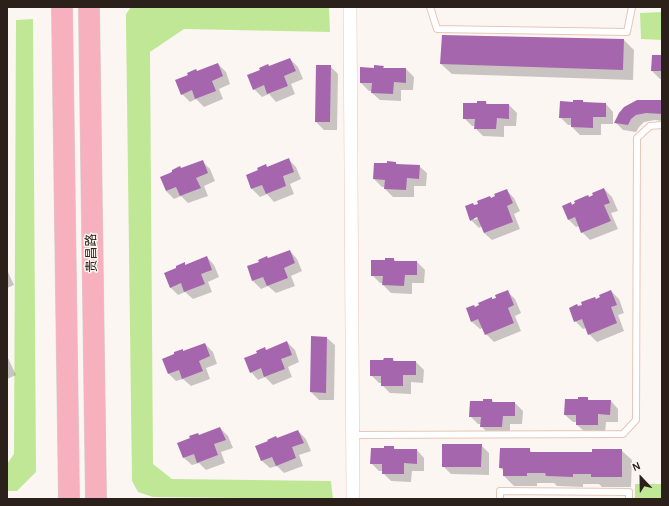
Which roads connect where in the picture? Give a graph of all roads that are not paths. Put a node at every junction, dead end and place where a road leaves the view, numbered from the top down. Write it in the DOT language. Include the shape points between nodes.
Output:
graph roads {
  1 [pos="62,7"];
  2 [pos="350,7"];
  3 [pos="430,7"];
  4 [pos="632,7"];
  5 [pos="89,10"];
  6 [pos="662,125"];
  7 [pos="353,435"];
  8 [pos="68,477"];
  9 [pos="69,499"];
  10 [pos="74,499"];
  11 [pos="96,499"];
  12 [pos="353,499"];
  13 [pos="500,499"];
  14 [pos="629,499"];
  1 -- 8 [label="main road, 贵昌路"];
  2 -- 7 [label="street"];
  3 -- 4 [label="lane" via="437,29 627,32"];
  5 -- 11 [label="main road, 贵昌路"];
  6 -- 7 [label="lane" via="650,126 637,138 636,420 623,434"];
  7 -- 12 [label="street"];
  8 -- 9 [label="main road, 贵昌路"];
  8 -- 10 [label="main road"];
  13 -- 14 [label="lane" via="500,491 507,491 629,492"];
}
